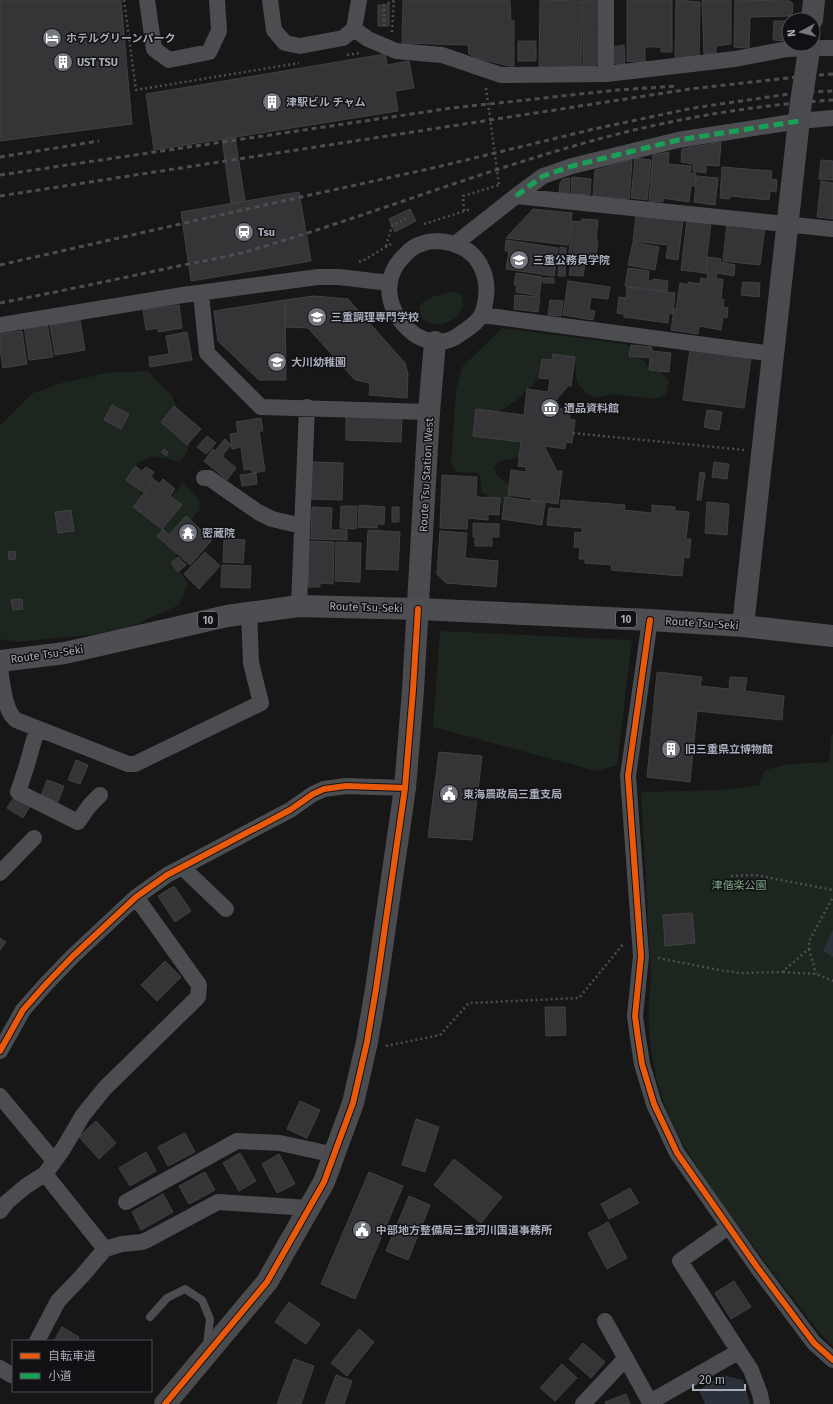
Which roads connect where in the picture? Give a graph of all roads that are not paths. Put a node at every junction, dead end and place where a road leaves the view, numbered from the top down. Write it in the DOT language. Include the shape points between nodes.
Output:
graph roads {
  1 [pos="147,0"];
  2 [pos="217,0"];
  3 [pos="270,0"];
  4 [pos="359,0"];
  5 [pos="606,0"];
  6 [pos="814,0"];
  7 [pos="813,12"];
  8 [pos="354,29"];
  9 [pos="821,47"];
  10 [pos="833,48"];
  11 [pos="781,50"];
  12 [pos="808,52"];
  13 [pos="606,74"];
  14 [pos="833,118"];
  15 [pos="799,121"];
  16 [pos="516,196"];
  17 [pos="788,223"];
  18 [pos="833,229"];
  19 [pos="455,244"];
  20 [pos="390,283"];
  21 [pos="201,294"];
  22 [pos="482,315"];
  23 [pos="0,325"];
  24 [pos="435,342"];
  25 [pos="774,354"];
  26 [pos="307,407"];
  27 [pos="430,412"];
  28 [pos="204,478"];
  29 [pos="302,526"];
  30 [pos="299,606"];
  31 [pos="418,609"];
  32 [pos="249,612"];
  33 [pos="650,620"];
  34 [pos="743,626"];
  35 [pos="833,636"];
  36 [pos="0,661"];
  37 [pos="0,667"];
  38 [pos="37,729"];
  39 [pos="405,788"];
  40 [pos="100,795"];
  41 [pos="34,838"];
  42 [pos="182,867"];
  43 [pos="0,874"];
  44 [pos="136,897"];
  45 [pos="226,909"];
  46 [pos="0,1051"];
  47 [pos="0,1096"];
  48 [pos="335,1155"];
  49 [pos="49,1167"];
  50 [pos="126,1202"];
  51 [pos="309,1208"];
  52 [pos="0,1211"];
  53 [pos="728,1227"];
  54 [pos="105,1249"];
  55 [pos="150,1317"];
  56 [pos="605,1321"];
  57 [pos="38,1340"];
  58 [pos="738,1352"];
  59 [pos="206,1354"];
  60 [pos="626,1358"];
  61 [pos="833,1360"];
  62 [pos="0,1368"];
  63 [pos="12,1375"];
  64 [pos="650,1403"];
  65 [pos="165,1404"];
  66 [pos="583,1404"];
  67 [pos="762,1404"];
  1 -- 2 [label="street" via="154,48 169,60 209,52 219,31"];
  3 -- 8 [label="street" via="274,30 285,43 300,46 343,38"];
  4 -- 8 [label="street"];
  5 -- 13 [label="street"];
  6 -- 7 [label="street"];
  8 -- 13 [label="street" via="368,39 396,51 442,55 501,75"];
  9 -- 10 [label="street"];
  11 -- 13 [label="street" via="735,59"];
  12 -- 15 [label="street"];
  14 -- 15 [label="street"];
  15 -- 16 [label="street" via="678,140 572,166 543,176"];
  15 -- 17 [label="street"];
  16 -- 17 [label="street"];
  16 -- 19 [label="street"];
  17 -- 18 [label="street"];
  17 -- 25 [label="street"];
  19 -- 20 [label="street" via="439,241 424,243 409,250 398,261"];
  19 -- 22 [label="street" via="469,252 480,264 486,280 487,297"];
  20 -- 21 [label="street" via="318,277"];
  20 -- 24 [label="street" via="392,307 399,321 423,339"];
  21 -- 23 [label="street"];
  21 -- 26 [label="street" via="207,353 261,406"];
  22 -- 24 [label="street" via="473,326 458,336 449,341"];
  22 -- 25 [label="street"];
  24 -- 27 [label="street, Route Tsu Station West"];
  25 -- 34 [label="street"];
  26 -- 27 [label="street"];
  26 -- 29 [label="street"];
  27 -- 31 [label="street, Route Tsu Station West"];
  28 -- 29 [label="street" via="209,478 272,519"];
  29 -- 30 [label="street"];
  30 -- 31 [label="main road, Route Tsu-Seki / 10"];
  30 -- 32 [label="main road, Route Tsu-Seki / 10"];
  31 -- 33 [label="main road, Route Tsu-Seki / 10"];
  31 -- 39 [label="street, Route Tsu Station West"];
  32 -- 36 [label="main road, Route Tsu-Seki / 10" via="65,653"];
  32 -- 38 [label="street" via="251,663 261,703 134,764 128,764"];
  33 -- 34 [label="main road, Route Tsu-Seki / 10"];
  33 -- 53 [label="street" via="628,776 641,956 635,1016 642,1064 654,1104 676,1153"];
  34 -- 35 [label="main road, Route Tsu-Seki / 10"];
  37 -- 38 [label="street" via="4,697 11,716"];
  38 -- 40 [label="street" via="18,792 78,822"];
  39 -- 42 [label="street" via="346,786 324,789 290,810"];
  39 -- 48 [label="street, Route Tsu Station West" via="365,1050 353,1103"];
  41 -- 43 [label="street"];
  42 -- 44 [label="street"];
  42 -- 45 [label="street"];
  44 -- 46 [label="street" via="73,956 23,1010"];
  44 -- 49 [label="street" via="199,985 198,997 105,1088 83,1115"];
  47 -- 49 [label="street"];
  48 -- 50 [label="street" via="280,1143 237,1141"];
  48 -- 51 [label="street, Route Tsu Station West" via="324,1182"];
  49 -- 52 [label="street" via="7,1202"];
  49 -- 54 [label="street"];
  51 -- 54 [label="street" via="218,1202 147,1240"];
  51 -- 59 [label="street, Route Tsu Station West" via="267,1282"];
  53 -- 58 [label="street" via="680,1260"];
  53 -- 61 [label="street" via="814,1343"];
  54 -- 57 [label="street" via="58,1301"];
  55 -- 59 [label="lane" via="167,1298 185,1289 202,1300 210,1319"];
  56 -- 60 [label="street"];
  58 -- 64 [label="street"];
  58 -- 67 [label="street" via="751,1370"];
  59 -- 65 [label="street, Route Tsu Station West"];
  60 -- 64 [label="street"];
  60 -- 66 [label="street"];
  62 -- 63 [label="street"];
}
